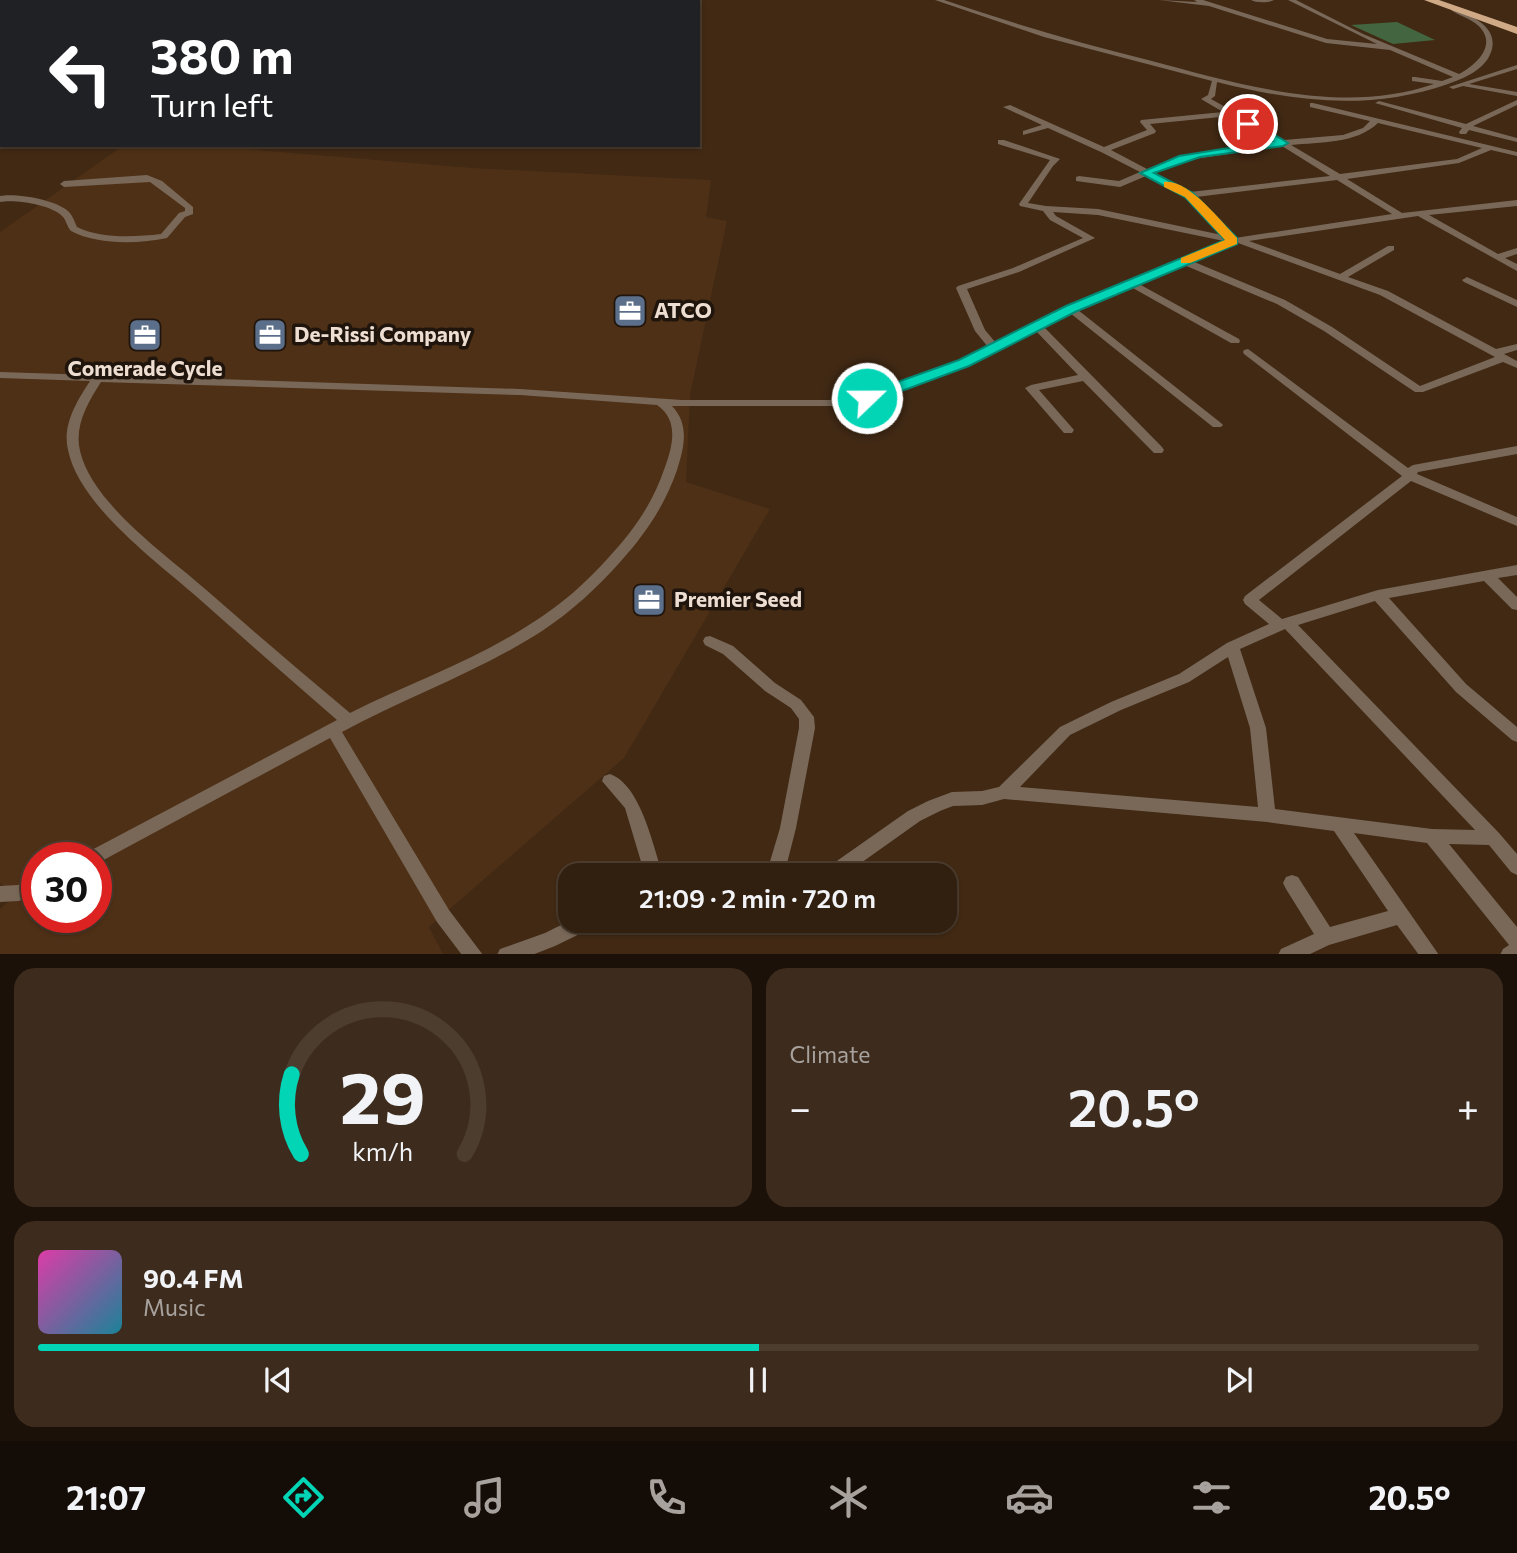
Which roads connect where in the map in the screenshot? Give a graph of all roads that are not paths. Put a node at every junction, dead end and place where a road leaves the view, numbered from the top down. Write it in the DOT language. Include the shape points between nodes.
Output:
graph roads {
  1 [pos="927,0"];
  2 [pos="938,0"];
  3 [pos="1162,0"];
  4 [pos="1197,0"];
  5 [pos="1254,0"];
  6 [pos="1271,0"];
  7 [pos="1291,0"];
  8 [pos="1429,0"];
  9 [pos="1189,2"];
  10 [pos="1446,3"];
  11 [pos="1217,6"];
  12 [pos="1517,25"];
  13 [pos="1517,31"];
  14 [pos="1391,48"];
  15 [pos="1515,69"];
  16 [pos="1415,79"];
  17 [pos="1454,81"];
  18 [pos="1214,83"];
  19 [pos="1422,93"];
  20 [pos="1517,94"];
  21 [pos="1297,101"];
  22 [pos="1379,103"];
  23 [pos="1354,104"];
  24 [pos="1516,104"];
  25 [pos="1007,107"];
  26 [pos="1231,114"];
  27 [pos="1359,116"];
  28 [pos="1376,120"];
  29 [pos="1046,126"];
  30 [pos="1466,128"];
  31 [pos="1026,133"];
  32 [pos="1454,139"];
  33 [pos="1517,140"];
  34 [pos="1001,142"];
  35 [pos="1283,143"];
  36 [pos="1491,148"];
  37 [pos="1104,150"];
  38 [pos="1517,154"];
  39 [pos="1145,173"];
  40 [pos="1336,177"];
  41 [pos="1079,179"];
  42 [pos="64,184"];
  43 [pos="1189,195"];
  44 [pos="0,200"];
  45 [pos="1517,203"];
  46 [pos="1046,209"];
  47 [pos="1419,213"];
  48 [pos="1401,216"];
  49 [pos="1233,240"];
  50 [pos="1391,248"];
  51 [pos="1517,251"];
  52 [pos="1497,257"];
  53 [pos="1183,261"];
  54 [pos="1517,268"];
  55 [pos="1343,276"];
  56 [pos="1467,280"];
  57 [pos="1132,284"];
  58 [pos="1517,304"];
  59 [pos="1071,309"];
  60 [pos="1038,327"];
  61 [pos="1235,341"];
  62 [pos="994,347"];
  63 [pos="1517,347"];
  64 [pos="1248,352"];
  65 [pos="1498,356"];
  66 [pos="1517,365"];
  67 [pos="0,375"];
  68 [pos="1087,377"];
  69 [pos="97,379"];
  70 [pos="659,400"];
  71 [pos="1216,425"];
  72 [pos="1068,430"];
  73 [pos="1158,450"];
  74 [pos="1517,450"];
  75 [pos="1410,476"];
  76 [pos="1517,522"];
  77 [pos="1517,570"];
  78 [pos="1489,577"];
  79 [pos="1378,595"];
  80 [pos="1517,605"];
  81 [pos="1284,624"];
  82 [pos="710,641"];
  83 [pos="1232,647"];
  84 [pos="349,721"];
  85 [pos="333,730"];
  86 [pos="1517,736"];
  87 [pos="610,781"];
  88 [pos="1004,792"];
  89 [pos="1267,815"];
  90 [pos="1339,825"];
  91 [pos="1432,836"];
  92 [pos="1493,838"];
  93 [pos="112,847"];
  94 [pos="650,863"];
  95 [pos="776,863"];
  96 [pos="847,863"];
  97 [pos="1517,867"];
  98 [pos="1292,883"];
  99 [pos="21,892"];
  100 [pos="1,895"];
  101 [pos="1401,916"];
  102 [pos="564,933"];
  103 [pos="1326,937"];
  104 [pos="1517,941"];
  105 [pos="1517,950"];
  106 [pos="474,954"];
  107 [pos="506,954"];
  108 [pos="1287,954"];
  109 [pos="1430,954"];
  110 [pos="1509,954"];
  1 -- 18 [label="street" via="1056,42"];
  2 -- 19 [label="street" via="1059,40 1268,92 1351,100"];
  3 -- 9 [label="street"];
  4 -- 11 [label="street"];
  5 -- 6 [label="street"];
  7 -- 14 [label="street"];
  8 -- 10 [label="highway"];
  9 -- 11 [label="street"];
  10 -- 12 [label="highway"];
  10 -- 13 [label="highway"];
  10 -- 17 [label="street" via="1479,23 1489,40 1481,64"];
  11 -- 14 [label="street" via="1326,41"];
  14 -- 17 [label="street"];
  15 -- 17 [label="street"];
  16 -- 17 [label="street"];
  17 -- 19 [label="street"];
  17 -- 19 [label="street"];
  17 -- 20 [label="street"];
  18 -- 21 [label="street"];
  18 -- 26 [label="street" via="1205,99"];
  19 -- 22 [label="street"];
  21 -- 23 [label="street"];
  21 -- 27 [label="street"];
  22 -- 23 [label="street"];
  22 -- 30 [label="street"];
  23 -- 27 [label="street"];
  24 -- 30 [label="street"];
  25 -- 29 [label="street"];
  26 -- 35 [label="street"];
  26 -- 37 [label="street" via="1146,121 1152,131"];
  27 -- 28 [label="street"];
  28 -- 32 [label="street"];
  28 -- 35 [label="street" via="1366,130 1344,136"];
  29 -- 31 [label="street"];
  29 -- 37 [label="street"];
  30 -- 32 [label="street"];
  30 -- 33 [label="street"];
  32 -- 36 [label="street"];
  34 -- 46 [label="street" via="1056,159 1023,204"];
  35 -- 39 [label="street" via="1200,154"];
  35 -- 40 [label="street"];
  36 -- 38 [label="street"];
  36 -- 40 [label="street" via="1459,161"];
  37 -- 39 [label="street"];
  39 -- 41 [label="street" via="1120,184"];
  39 -- 43 [label="street"];
  40 -- 43 [label="street"];
  40 -- 48 [label="street"];
  42 -- 44 [label="street" via="156,180 190,212 164,236 100,236 78,232 66,214 40,203 13,197"];
  43 -- 49 [label="street"];
  45 -- 47 [label="street"];
  46 -- 49 [label="street" via="1098,212"];
  46 -- 62 [label="street" via="1053,218 1090,238 961,288 980,331"];
  47 -- 48 [label="street"];
  47 -- 52 [label="street"];
  48 -- 49 [label="street"];
  49 -- 53 [label="street"];
  49 -- 55 [label="street"];
  50 -- 55 [label="street"];
  51 -- 52 [label="street"];
  52 -- 54 [label="street"];
  53 -- 57 [label="street"];
  53 -- 65 [label="street" via="1281,302 1419,390"];
  55 -- 65 [label="street" via="1409,305"];
  56 -- 58 [label="street"];
  57 -- 59 [label="street"];
  57 -- 61 [label="street"];
  59 -- 60 [label="street"];
  59 -- 71 [label="street"];
  60 -- 62 [label="street"];
  60 -- 68 [label="street"];
  62 -- 70 [label="street" via="964,363 867,398 813,404"];
  63 -- 65 [label="street"];
  64 -- 75 [label="street"];
  65 -- 66 [label="street"];
  67 -- 69 [label="street"];
  68 -- 72 [label="street" via="1031,388"];
  68 -- 73 [label="street"];
  69 -- 70 [label="street"];
  69 -- 84 [label="street" via="81,404 74,427 73,451 81,472 121,522"];
  70 -- 84 [label="street" via="678,421 677,453 652,513 607,566 523,636"];
  74 -- 75 [label="street" via="1413,469"];
  75 -- 76 [label="street"];
  75 -- 81 [label="street" via="1250,600"];
  77 -- 78 [label="street"];
  78 -- 79 [label="street"];
  78 -- 80 [label="street"];
  79 -- 81 [label="street"];
  79 -- 86 [label="street" via="1461,688"];
  81 -- 83 [label="street"];
  81 -- 92 [label="street"];
  82 -- 95 [label="street" via="796,704 806,718 788,828"];
  83 -- 88 [label="street" via="1184,678 1065,731"];
  83 -- 89 [label="street" via="1258,728"];
  84 -- 85 [label="street"];
  85 -- 93 [label="street"];
  85 -- 106 [label="street" via="443,916"];
  87 -- 94 [label="street" via="632,805"];
  88 -- 89 [label="street"];
  88 -- 96 [label="street" via="934,806"];
  89 -- 90 [label="street"];
  90 -- 91 [label="street"];
  90 -- 101 [label="street"];
  91 -- 92 [label="street"];
  91 -- 104 [label="street"];
  92 -- 97 [label="street"];
  98 -- 103 [label="street"];
  99 -- 100 [label="street"];
  101 -- 103 [label="street"];
  101 -- 109 [label="street"];
  102 -- 107 [label="street"];
  103 -- 108 [label="street"];
  105 -- 110 [label="street"];
}
